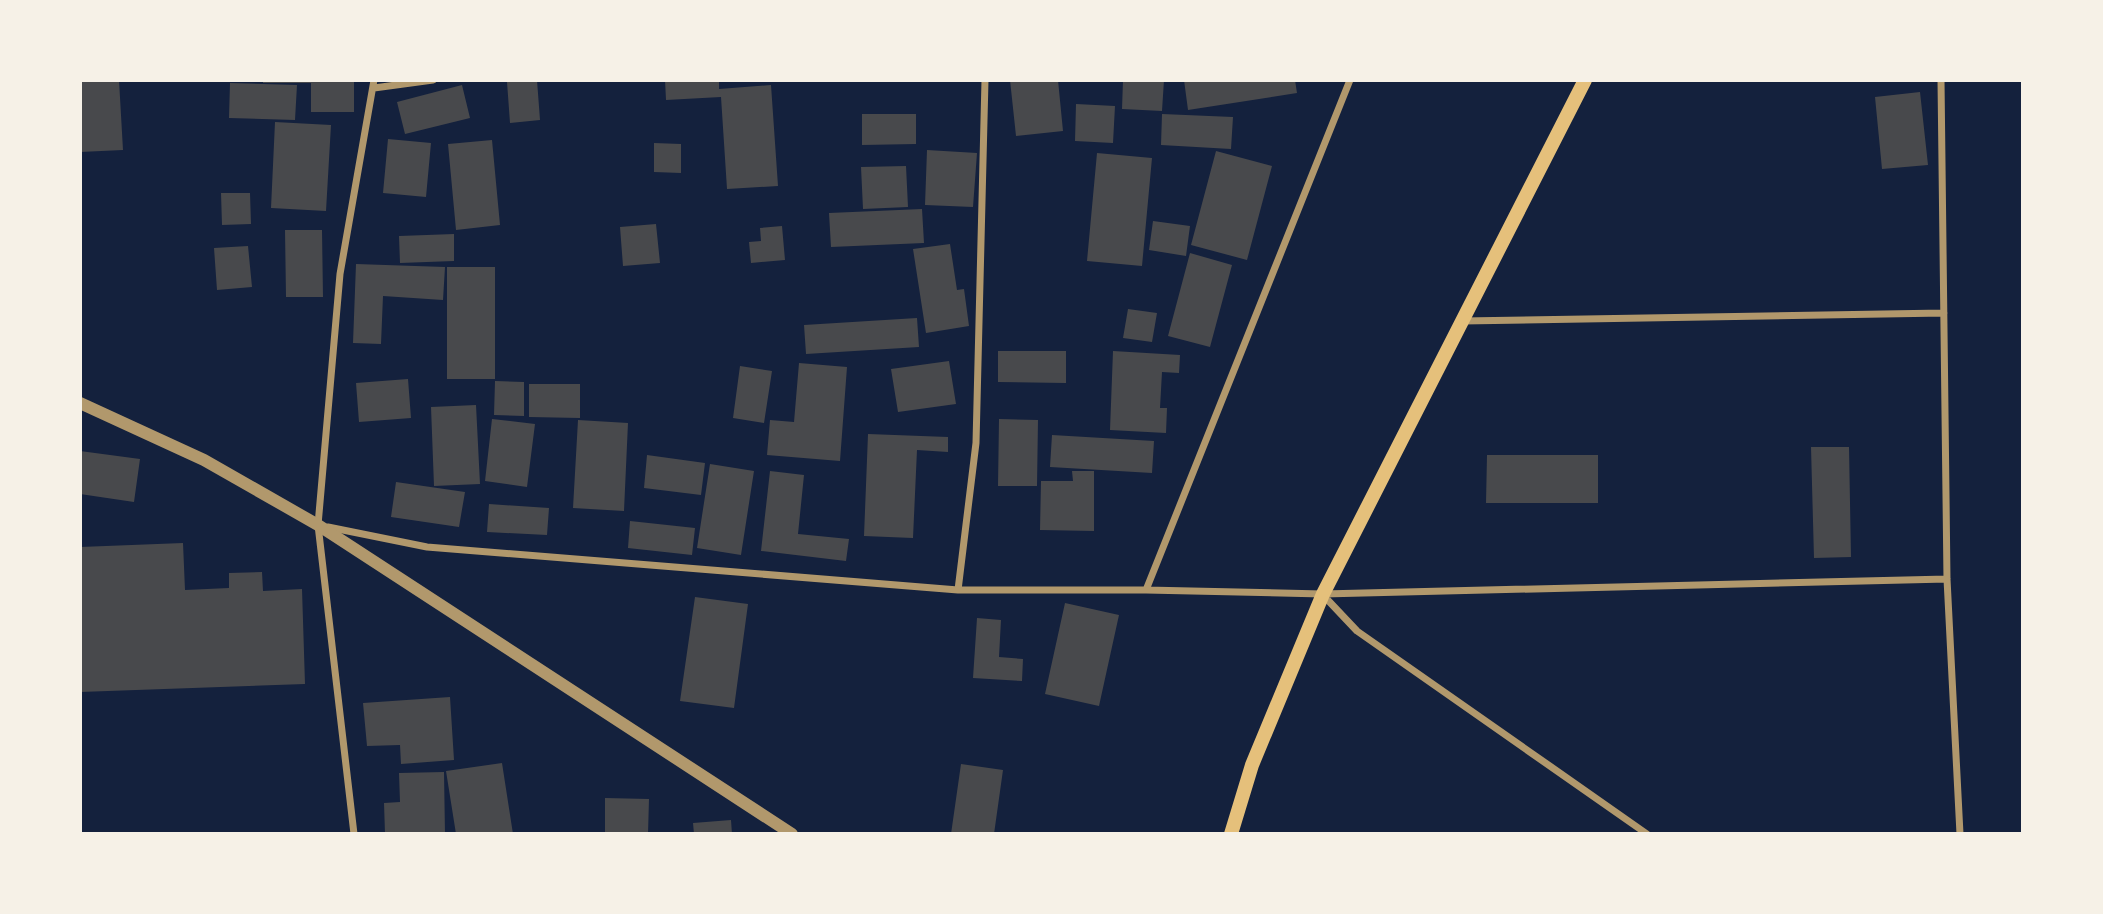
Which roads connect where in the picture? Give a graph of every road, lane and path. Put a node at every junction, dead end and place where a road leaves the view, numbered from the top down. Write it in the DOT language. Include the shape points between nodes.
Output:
graph roads {
  1 [pos="433,80"];
  2 [pos="985,80"];
  3 [pos="1350,80"];
  4 [pos="1586,80"];
  5 [pos="1941,80"];
  6 [pos="374,84"];
  7 [pos="1944,313"];
  8 [pos="1462,321"];
  9 [pos="80,402"];
  10 [pos="318,525"];
  11 [pos="1947,579"];
  12 [pos="958,590"];
  13 [pos="1146,590"];
  14 [pos="1323,594"];
  15 [pos="354,834"];
  16 [pos="792,834"];
  17 [pos="1231,834"];
  18 [pos="1647,834"];
  19 [pos="1960,834"];
  1 -- 6 [label="street"];
  2 -- 12 [label="street" via="976,443"];
  3 -- 13 [label="street"];
  4 -- 8 [label="main road"];
  5 -- 7 [label="street"];
  6 -- 10 [label="street" via="340,274"];
  7 -- 8 [label="street"];
  7 -- 11 [label="street"];
  8 -- 14 [label="main road"];
  9 -- 10 [label="street" via="204,460"];
  10 -- 12 [label="street" via="427,547"];
  10 -- 15 [label="street"];
  10 -- 16 [label="street"];
  11 -- 14 [label="street"];
  11 -- 19 [label="street"];
  12 -- 13 [label="street"];
  13 -- 14 [label="street"];
  14 -- 17 [label="main road" via="1252,765"];
  14 -- 18 [label="street" via="1357,631"];
}
